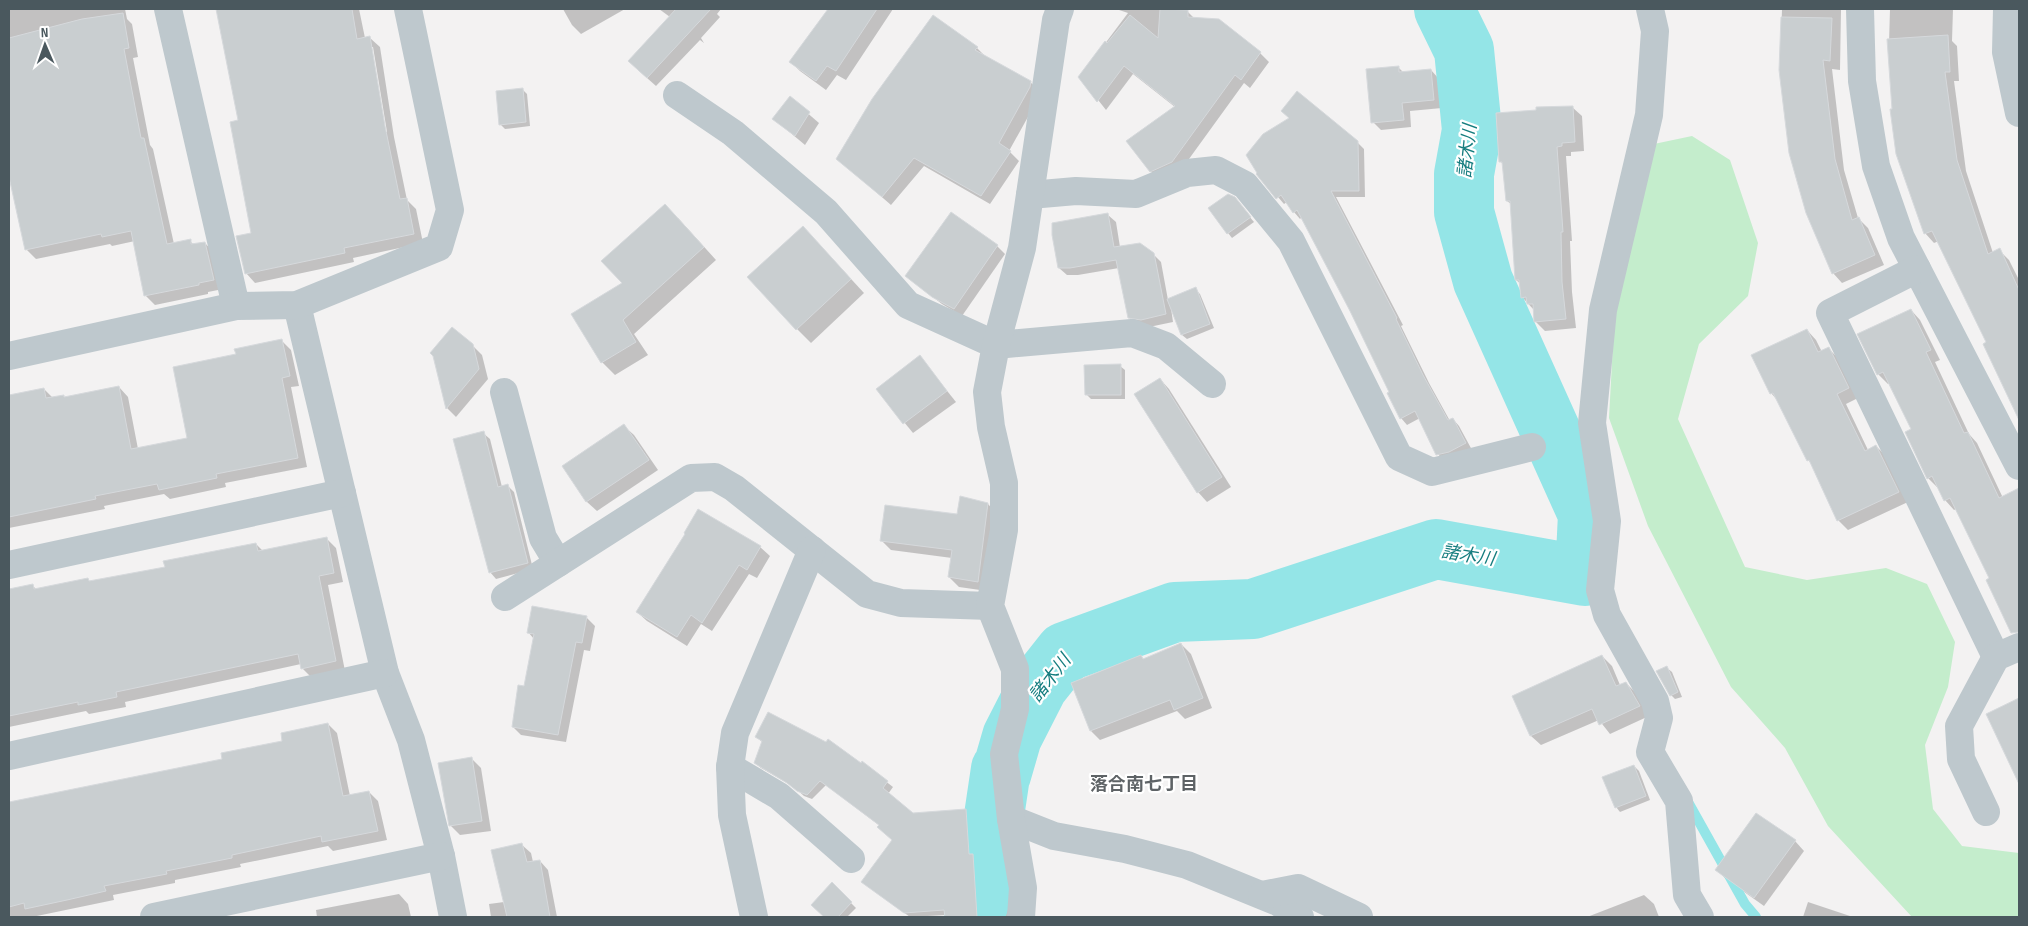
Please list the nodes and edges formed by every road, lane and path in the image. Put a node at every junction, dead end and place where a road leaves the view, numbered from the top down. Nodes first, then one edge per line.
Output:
1 (168, 9) edge
2 (408, 9) edge
3 (1060, 9) edge
4 (1650, 9) edge
5 (1860, 9) edge
6 (2007, 9) edge
7 (677, 95) dead end
8 (2019, 113) edge
9 (1030, 195) junction
10 (1918, 269) junction
11 (297, 305) junction
12 (236, 306) junction
13 (996, 345) junction
14 (9, 356) edge
15 (1212, 384) dead end
16 (504, 392) dead end
17 (1532, 447) dead end
18 (2019, 466) edge
19 (342, 493) junction
20 (812, 550) junction
21 (558, 563) junction
22 (9, 565) edge
23 (505, 597) dead end
24 (990, 606) junction
25 (2008, 652) edge
26 (385, 674) junction
27 (9, 756) edge
28 (730, 767) junction
29 (1986, 812) dead end
30 (1011, 819) junction
31 (441, 856) junction
32 (851, 859) dead end
33 (1262, 896) junction
34 (154, 917) edge
35 (453, 917) edge
36 (754, 917) edge
37 (1021, 917) edge
38 (1300, 917) edge
39 (1359, 917) edge
40 (1700, 917) edge

1 - 12 street
2 - 11 street
3 - 9 street
4 - 40 street
5 - 10 street
6 - 8 street
7 - 13 street
9 - 13 street
9 - 17 street
10 - 18 street
10 - 25 street
11 - 12 street
11 - 19 street
12 - 14 street
13 - 15 street
13 - 24 street
16 - 21 street
19 - 22 street
19 - 26 street
20 - 21 street
20 - 24 street
20 - 28 street
21 - 23 street
24 - 30 street
25 - 29 street
26 - 27 street
26 - 31 street
28 - 32 street
28 - 36 street
30 - 33 street
30 - 37 street
31 - 34 street
31 - 35 street
33 - 38 street
33 - 39 street

